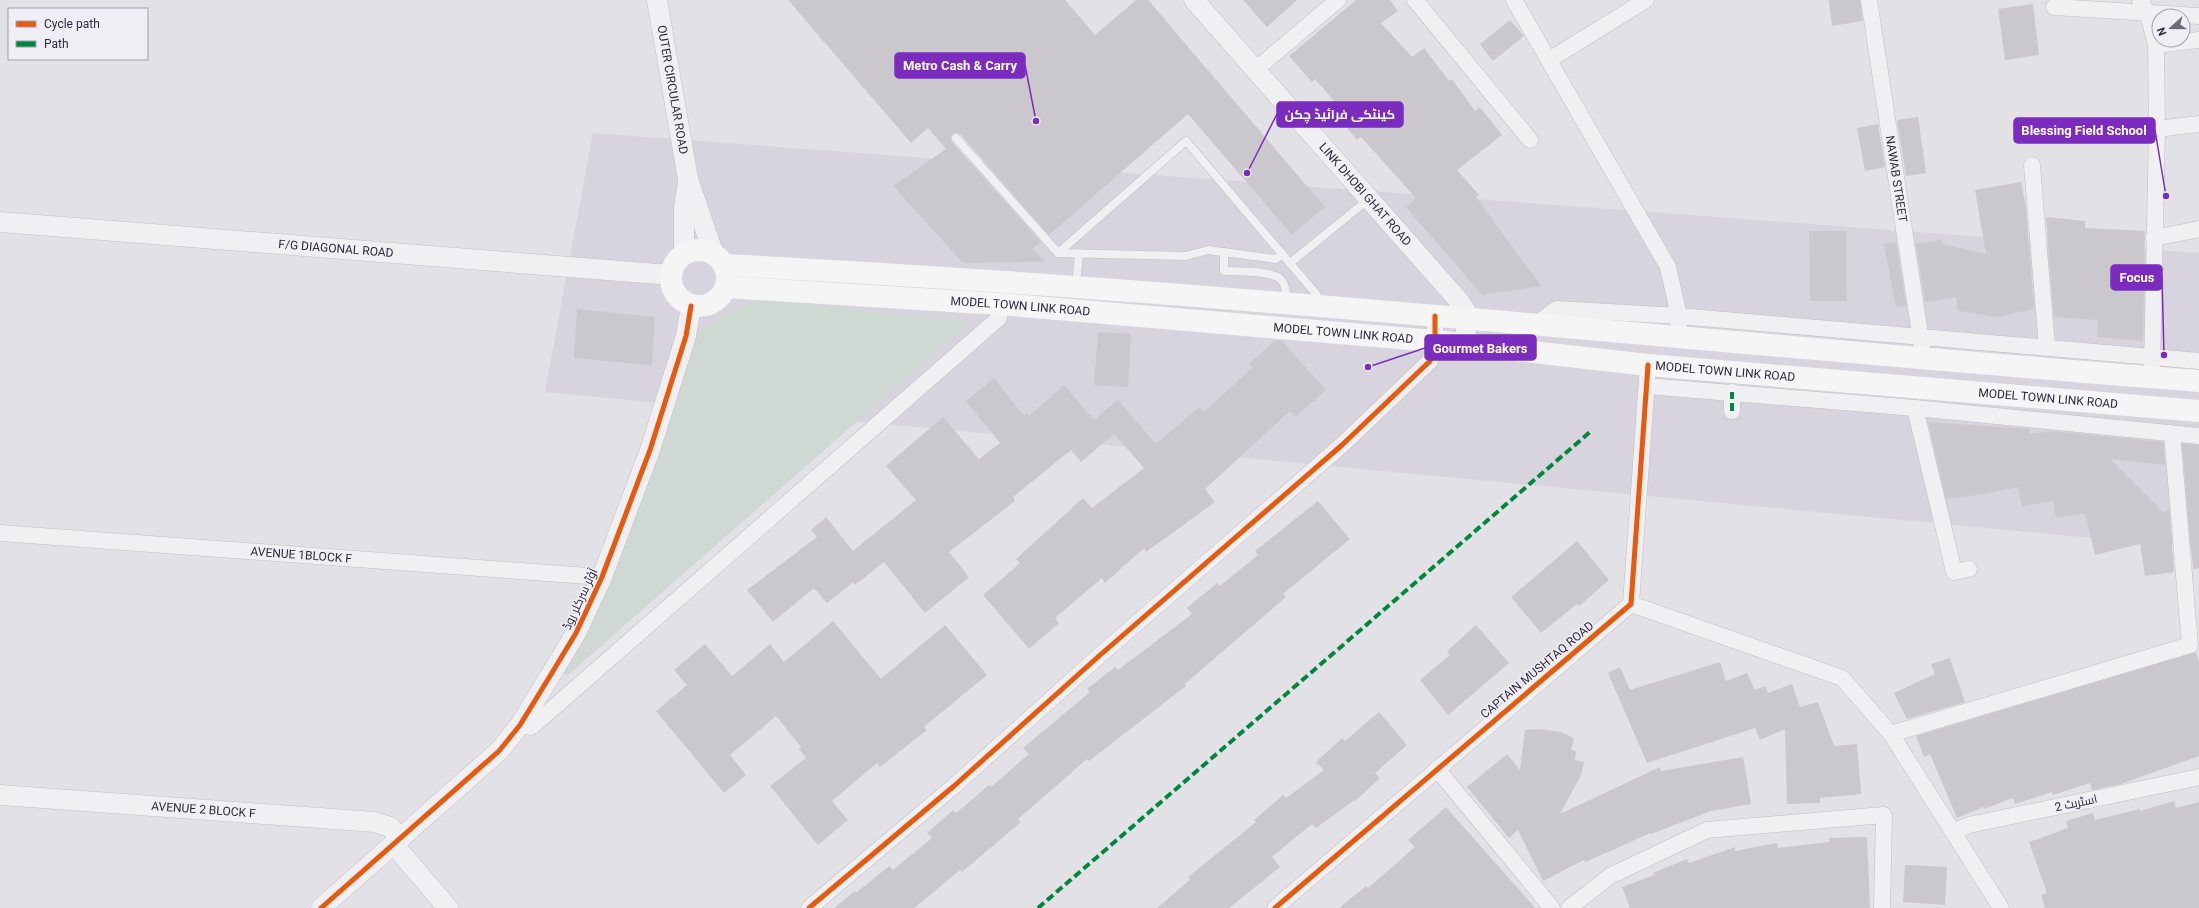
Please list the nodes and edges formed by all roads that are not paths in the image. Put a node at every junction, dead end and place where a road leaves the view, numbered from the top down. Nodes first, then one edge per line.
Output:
1 (657, 0) edge
2 (1194, 0) edge
3 (1338, 0) edge
4 (1415, 0) edge
5 (1514, 0) edge
6 (1646, 0) edge
7 (1870, 0) edge
8 (2144, 6) edge
9 (2054, 7) dead end
10 (2199, 16) edge
11 (2151, 29) edge
12 (2156, 48) edge
13 (1549, 60) junction
14 (1256, 70) junction
15 (2199, 124) edge
16 (2157, 129) junction
17 (956, 138) dead end
18 (1530, 140) dead end
19 (2032, 165) dead end
20 (688, 179) junction
21 (1370, 198) junction
22 (0, 222) edge
23 (2199, 229) edge
24 (2154, 238) junction
25 (1224, 252) junction
26 (1058, 253) junction
27 (1079, 253) junction
28 (1283, 254) junction
29 (684, 255) junction
30 (720, 260) junction
31 (1290, 263) junction
32 (671, 275) junction
33 (726, 287) junction
34 (1076, 287) junction
35 (1000, 304) junction
36 (1286, 304) junction
37 (691, 306) junction
38 (1317, 306) junction
39 (1435, 316) junction
40 (1679, 316) junction
41 (1467, 319) junction
42 (1537, 324) junction
43 (1920, 336) junction
44 (1678, 337) junction
45 (1436, 341) junction
46 (1465, 345) junction
47 (2047, 347) junction
48 (1924, 358) junction
49 (2199, 362) edge
50 (2152, 367) junction
51 (1648, 376) junction
52 (2199, 381) edge
53 (1732, 392) junction
54 (1915, 408) junction
55 (1732, 411) dead end
56 (2199, 411) edge
57 (2172, 434) junction
58 (2199, 436) edge
59 (0, 533) edge
60 (1969, 569) dead end
61 (602, 577) junction
62 (1631, 604) junction
63 (520, 725) junction
64 (1891, 734) junction
65 (1437, 769) junction
66 (2199, 777) edge
67 (0, 795) edge
68 (1953, 832) junction
69 (397, 842) junction
70 (321, 908) edge
71 (448, 908) edge
72 (809, 908) edge
73 (1275, 908) edge
74 (1552, 908) edge
75 (1569, 908) edge
76 (1882, 908) edge
77 (2001, 908) edge

1 - 20 street, OUTER CIRCULAR ROAD
2 - 14 street, LINK DHOBI GHAT ROAD
3 - 14 street
4 - 18 street
5 - 13 street
6 - 13 street
7 - 43 street, NAWAB STREET
8 - 9 street
8 - 10 street
8 - 11 street
12 - 16 street
13 - 40 street
14 - 21 street, LINK DHOBI GHAT ROAD
15 - 16 street
16 - 24 street
17 - 26 lane
19 - 47 street
20 - 29 street, OUTER CIRCULAR ROAD
20 - 30 street, OUTER CIRCULAR ROAD
21 - 31 lane
21 - 41 street, LINK DHOBI GHAT ROAD
22 - 32 street, F/G DIAGONAL ROAD
23 - 24 street
24 - 50 street
25 - 27 lane
25 - 28 lane
25 - 36 lane
26 - 27 lane
26 - 28 lane
27 - 34 lane
28 - 31 lane
29 - 30 main road
29 - 32 main road
30 - 33 main road
30 - 34 main road, MODEL TOWN LINK ROAD
31 - 38 lane
32 - 37 main road
33 - 35 main road, MODEL TOWN LINK ROAD
33 - 37 main road
34 - 36 main road, MODEL TOWN LINK ROAD
35 - 45 main road, MODEL TOWN LINK ROAD
35 - 63 street
36 - 38 main road, MODEL TOWN LINK ROAD
37 - 61 street, آؤٹر سرکلر روڈ
38 - 39 main road, MODEL TOWN LINK ROAD
39 - 41 main road, MODEL TOWN LINK ROAD
39 - 45 street
40 - 42 street
40 - 43 street
40 - 44 street
41 - 42 main road, MODEL TOWN LINK ROAD
41 - 46 street
42 - 44 main road, MODEL TOWN LINK ROAD
43 - 47 street
43 - 48 street, NAWAB STREET
44 - 48 main road, MODEL TOWN LINK ROAD
45 - 46 main road, MODEL TOWN LINK ROAD
45 - 72 street
46 - 51 main road, MODEL TOWN LINK ROAD
47 - 50 street
48 - 50 main road, MODEL TOWN LINK ROAD
49 - 50 street
50 - 52 main road, MODEL TOWN LINK ROAD
51 - 53 street
51 - 56 main road, MODEL TOWN LINK ROAD
51 - 62 street
53 - 54 street
53 - 55 street
54 - 57 street
54 - 60 street
57 - 58 street
57 - 64 street
59 - 61 street, AVENUE 1BLOCK F
61 - 63 street, آؤٹر سرکلر روڈ
62 - 64 street
62 - 65 street, CAPTAIN MUSHTAQ ROAD
63 - 69 street, آؤٹر سرکلر روڈ
64 - 68 street
65 - 73 street, CAPTAIN MUSHTAQ ROAD
65 - 74 street
66 - 68 street, اسٹریٹ 2
67 - 69 street, AVENUE 2 BLOCK F
68 - 77 street
69 - 70 street, آؤٹر سرکلر روڈ
69 - 71 street, AVENUE 2 BLOCK F
75 - 76 street

